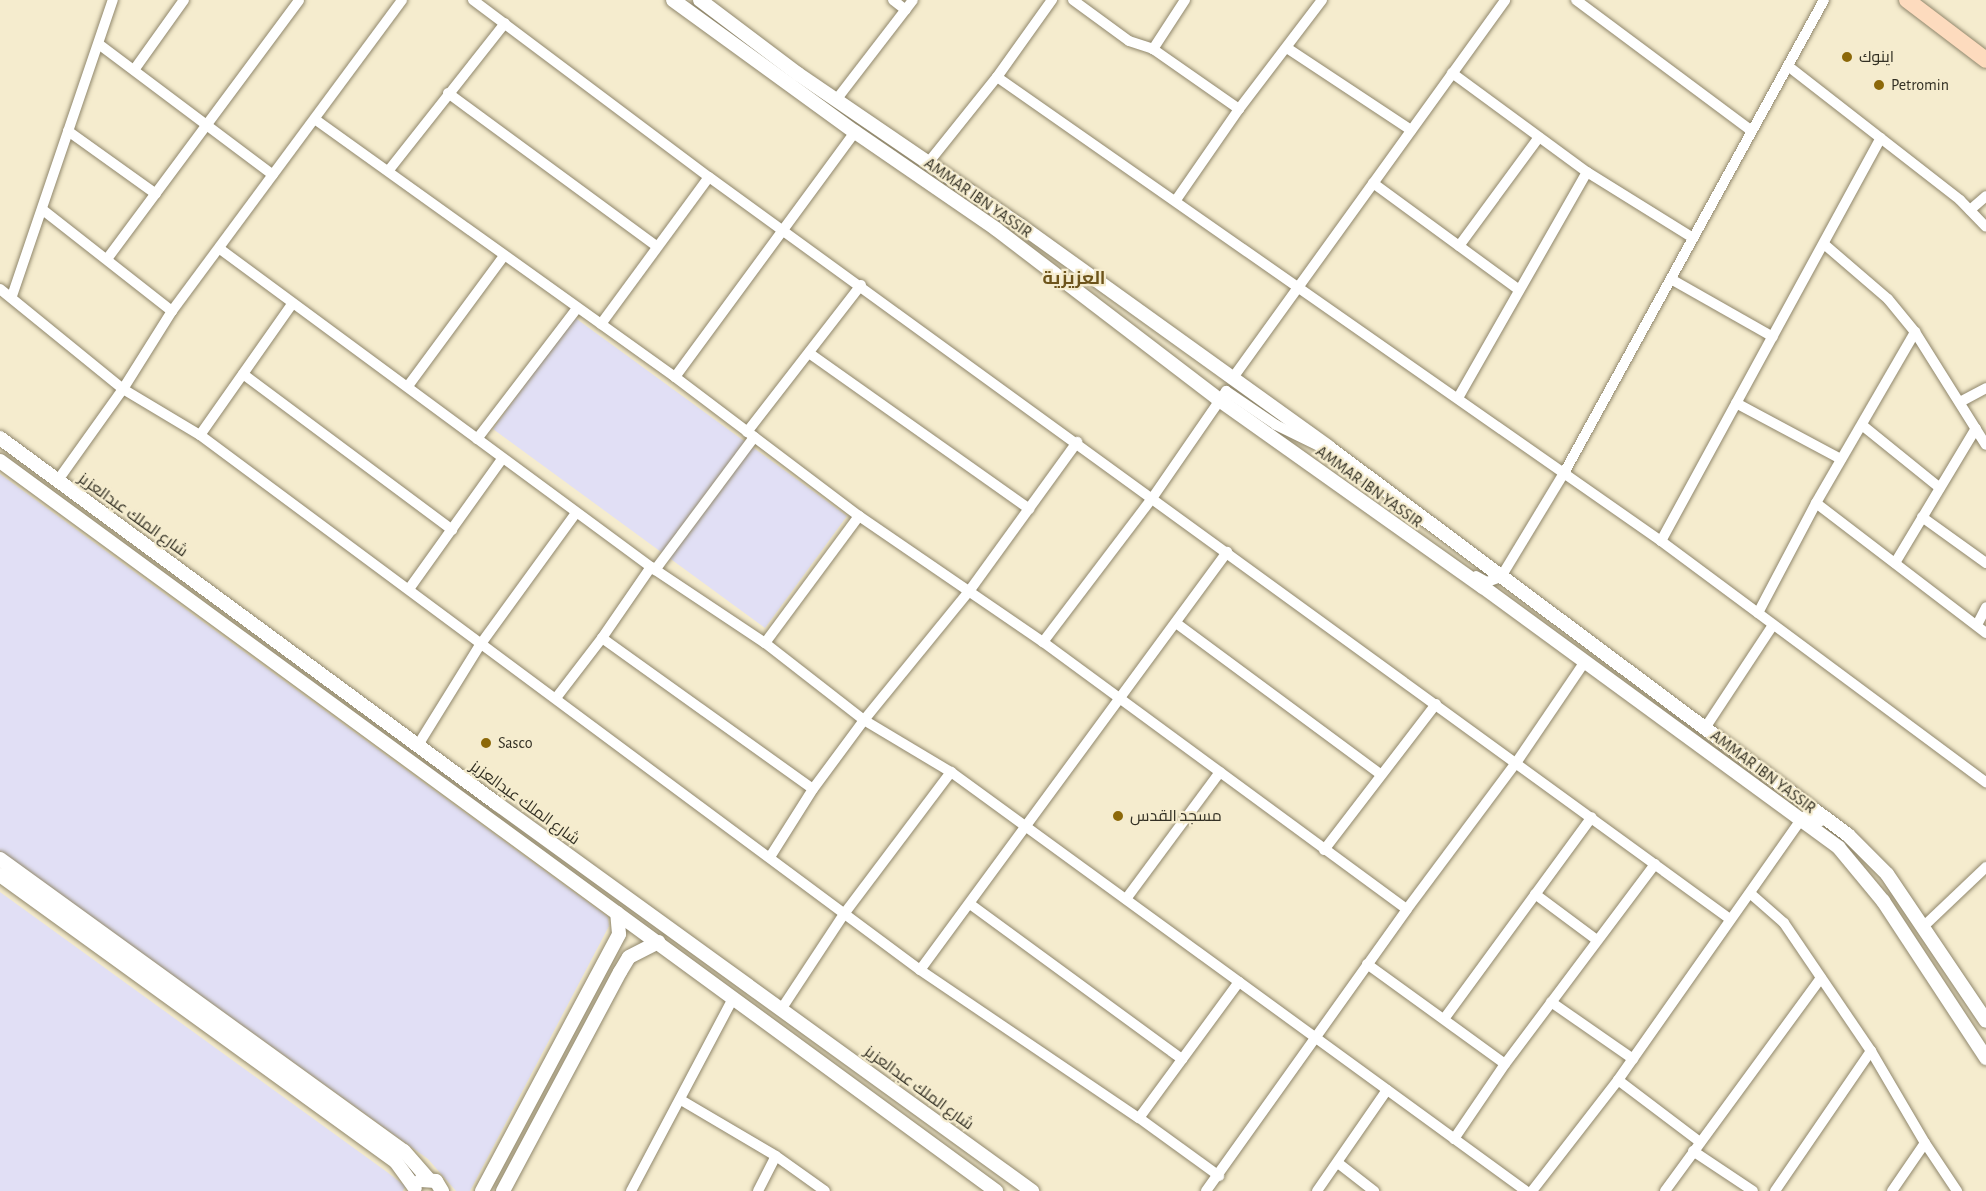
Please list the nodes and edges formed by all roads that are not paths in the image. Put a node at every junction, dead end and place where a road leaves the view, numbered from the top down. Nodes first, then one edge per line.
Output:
1 (113, 0) edge
2 (184, 0) edge
3 (298, 0) edge
4 (402, 0) edge
5 (473, 0) edge
6 (674, 0) edge
7 (700, 0) edge
8 (892, 0) edge
9 (913, 0) edge
10 (1052, 0) edge
11 (1073, 0) edge
12 (1185, 0) edge
13 (1322, 0) edge
14 (1505, 0) edge
15 (1576, 0) edge
16 (1906, 0) edge
17 (1924, 0) edge
18 (1820, 2) edge
19 (906, 10) junction
20 (505, 23) junction
21 (100, 45) junction
22 (1287, 48) junction
23 (1153, 49) junction
24 (1985, 59) edge
25 (1788, 66) junction
26 (134, 70) junction
27 (1452, 73) junction
28 (997, 77) junction
29 (448, 93) junction
30 (836, 100) junction
31 (1239, 110) junction
32 (316, 120) junction
33 (208, 124) junction
34 (68, 130) junction
35 (1412, 130) junction
36 (1752, 130) junction
37 (855, 132) junction
38 (1539, 136) junction
39 (1881, 138) junction
40 (928, 163) junction
41 (389, 170) junction
42 (1587, 172) junction
43 (273, 175) junction
44 (709, 177) junction
45 (1373, 183) junction
46 (156, 194) junction
47 (1986, 196) edge
48 (1176, 200) junction
49 (43, 210) junction
50 (1970, 210) junction
51 (1986, 227) edge
52 (782, 230) junction
53 (1693, 238) junction
54 (1824, 244) junction
55 (656, 246) junction
56 (1459, 246) junction
57 (220, 249) junction
58 (504, 256) junction
59 (107, 259) junction
60 (1671, 279) junction
61 (861, 285) junction
62 (1299, 286) junction
63 (0, 289) edge
64 (1519, 290) junction
65 (12, 296) junction
66 (292, 304) junction
67 (577, 308) junction
68 (172, 311) junction
69 (601, 324) junction
70 (1915, 332) junction
71 (1773, 337) junction
72 (809, 353) junction
73 (243, 374) junction
74 (675, 377) junction
75 (1232, 379) junction
76 (408, 386) junction
77 (1986, 388) edge
78 (123, 389) junction
79 (1458, 398) junction
80 (1218, 399) junction
81 (1960, 402) junction
82 (1737, 403) junction
83 (1862, 425) junction
84 (1976, 428) junction
85 (751, 434) junction
86 (200, 435) junction
87 (0, 438) edge
88 (477, 439) junction
89 (1077, 442) junction
90 (1986, 445) edge
91 (1336, 453) junction
92 (502, 459) junction
93 (1841, 459) junction
94 (0, 461) edge
95 (1564, 473) junction
96 (58, 480) junction
97 (1940, 488) junction
98 (1153, 497) junction
99 (1816, 502) junction
100 (1029, 509) junction
101 (576, 513) junction
102 (859, 516) junction
103 (1922, 517) junction
104 (452, 530) junction
105 (1661, 541) junction
106 (1424, 547) junction
107 (1227, 552) junction
108 (1895, 563) junction
109 (1986, 563) edge
110 (653, 569) junction
111 (1501, 577) junction
112 (409, 589) junction
113 (970, 590) junction
114 (1986, 607) edge
115 (1758, 613) junction
116 (1176, 622) junction
117 (1773, 624) junction
118 (1977, 625) junction
119 (1986, 633) edge
120 (602, 638) junction
121 (1043, 642) junction
122 (765, 644) junction
123 (480, 645) junction
124 (1584, 663) junction
125 (556, 698) junction
126 (1120, 698) junction
127 (1436, 704) junction
128 (864, 720) junction
129 (1706, 728) junction
130 (418, 745) junction
131 (1516, 762) junction
132 (951, 772) junction
133 (1220, 772) junction
134 (1380, 774) junction
135 (1986, 782) edge
136 (813, 789) junction
137 (1592, 818) junction
138 (1800, 821) junction
139 (1026, 827) junction
140 (1855, 841) junction
141 (1324, 850) junction
142 (770, 856) junction
143 (0, 859) edge
144 (1654, 864) junction
145 (1986, 867) edge
146 (0, 875) edge
147 (1535, 894) junction
148 (1751, 894) junction
149 (1126, 899) junction
150 (970, 904) junction
151 (1407, 909) junction
152 (617, 913) junction
153 (844, 914) junction
154 (1730, 919) junction
155 (1923, 927) junction
156 (1597, 940) junction
157 (658, 942) junction
158 (612, 946) junction
159 (630, 957) junction
160 (1367, 964) junction
161 (920, 970) junction
162 (1821, 978) junction
163 (1239, 981) junction
164 (734, 998) junction
165 (1551, 1002) junction
166 (782, 1008) junction
167 (1444, 1019) junction
168 (1986, 1021) edge
169 (1315, 1037) junction
170 (1871, 1051) junction
171 (1986, 1058) edge
172 (1182, 1059) junction
173 (1633, 1059) junction
174 (1505, 1064) junction
175 (1618, 1080) junction
176 (1388, 1090) junction
177 (681, 1100) junction
178 (1139, 1118) junction
179 (1454, 1138) junction
180 (1925, 1143) junction
181 (1697, 1147) junction
182 (776, 1156) junction
183 (1338, 1163) junction
184 (1219, 1176) junction
185 (428, 1179) junction
186 (1777, 1187) edge
187 (414, 1190) edge
188 (442, 1191) edge
189 (482, 1191) edge
190 (503, 1191) edge
191 (631, 1191) edge
192 (758, 1191) edge
193 (825, 1191) edge
194 (996, 1191) edge
195 (1032, 1191) edge
196 (1206, 1191) edge
197 (1317, 1191) edge
198 (1374, 1191) edge
199 (1526, 1191) edge
200 (1532, 1191) edge
201 (1665, 1191) edge
202 (1753, 1191) edge
203 (1790, 1191) edge
204 (1892, 1191) edge
205 (1958, 1191) edge

1 - 21 street
2 - 26 street
3 - 33 street
4 - 32 street
5 - 20 street
6 - 37 street, AMMAR IBN YASSIR
7 - 30 street, AMMAR IBN YASSIR
8 - 19 street
9 - 19 street
10 - 28 street
11 - 23 street
12 - 23 street
13 - 22 street
14 - 27 street
15 - 36 street
16 - 24 main road
17 - 24 main road
18 - 25 street
19 - 30 street
20 - 29 street
20 - 44 street
21 - 26 street
21 - 34 street
22 - 31 street
22 - 35 street
23 - 31 street
25 - 36 street
25 - 39 street
26 - 33 street
27 - 35 street
27 - 38 street
28 - 40 street
28 - 48 street
29 - 41 street
29 - 55 street
30 - 40 street, AMMAR IBN YASSIR
31 - 48 street
32 - 41 street
32 - 43 street
33 - 43 street
33 - 46 street
34 - 46 street
34 - 49 street
35 - 45 street
36 - 53 street
37 - 52 street
37 - 80 street, AMMAR IBN YASSIR
38 - 42 street
38 - 56 street
39 - 50 street
39 - 54 street
40 - 75 street, AMMAR IBN YASSIR
41 - 58 street
42 - 53 street
42 - 64 street
43 - 57 street
44 - 52 street
44 - 55 street
45 - 56 street
45 - 62 street
46 - 59 street
47 - 50 street
48 - 62 street
49 - 59 street
49 - 65 street
50 - 51 street
52 - 61 street
52 - 74 street
53 - 60 street
54 - 70 street
54 - 71 street
55 - 69 street
56 - 64 street
57 - 66 street
57 - 68 street
58 - 67 street
58 - 76 street
59 - 68 street
60 - 71 street
60 - 95 street
61 - 72 street
61 - 89 street
62 - 75 street
62 - 79 street
63 - 65 street
64 - 79 street
65 - 78 street
66 - 73 street
66 - 76 street
67 - 69 street
67 - 88 street
68 - 78 street
69 - 74 street
70 - 81 street
70 - 83 street
71 - 82 street
72 - 85 street
72 - 100 street
73 - 86 street
73 - 104 street
74 - 85 street
75 - 91 street, AMMAR IBN YASSIR
76 - 88 street
77 - 81 street
78 - 86 street
78 - 96 street
79 - 95 street
80 - 91 street
80 - 98 street
80 - 106 street, AMMAR IBN YASSIR
81 - 84 street
82 - 93 street
82 - 105 street
83 - 93 street
83 - 97 street
84 - 90 street
84 - 97 street
85 - 102 street
85 - 110 street
86 - 112 street
87 - 96 street, شارع الملك عبدالعزيز
88 - 92 street
89 - 98 street
89 - 100 street
91 - 111 street, AMMAR IBN YASSIR
92 - 101 street
92 - 104 street
93 - 99 street
94 - 152 street, شارع الملك عبدالعزيز
95 - 105 street
95 - 111 street
96 - 130 street, شارع الملك عبدالعزيز
97 - 103 street
98 - 107 street
98 - 121 street
99 - 108 street
99 - 115 street
100 - 113 street
101 - 110 street
101 - 123 street
102 - 113 street
102 - 122 street
103 - 108 street
103 - 109 street
104 - 112 street
105 - 115 street
106 - 111 street
106 - 124 street, AMMAR IBN YASSIR
107 - 116 street
107 - 127 street
108 - 118 street
110 - 120 street
110 - 122 street
111 - 129 street, AMMAR IBN YASSIR
112 - 123 street
113 - 121 street
113 - 128 street
114 - 118 street
115 - 117 street
116 - 126 street
116 - 134 street
117 - 129 street
117 - 135 street
118 - 119 street
120 - 125 street
120 - 136 street
121 - 126 street
122 - 128 street
123 - 125 street
123 - 130 street
124 - 131 street
124 - 138 street, AMMAR IBN YASSIR
125 - 142 street
126 - 133 street
126 - 139 street
127 - 131 street
127 - 134 street
128 - 132 street
128 - 136 street
129 - 140 street, AMMAR IBN YASSIR
130 - 166 street, شارع الملك عبدالعزيز
131 - 137 street
131 - 151 street
132 - 139 street
132 - 153 street
133 - 141 street
133 - 149 street
134 - 141 street
136 - 142 street
137 - 144 street
137 - 147 street
138 - 140 street
138 - 148 street
138 - 171 street, AMMAR IBN YASSIR
139 - 149 street
139 - 150 street
140 - 155 street, AMMAR IBN YASSIR
141 - 151 street
142 - 153 street
143 - 185 street
144 - 154 street
144 - 156 street
145 - 155 street
146 - 187 street
147 - 156 street
147 - 167 street
148 - 154 street
148 - 162 street
149 - 163 street
150 - 161 street
150 - 172 street
151 - 160 street
152 - 157 street, شارع الملك عبدالعزيز
152 - 158 street
153 - 161 street
153 - 166 street
154 - 173 street
155 - 168 street, AMMAR IBN YASSIR
156 - 165 street
157 - 159 street
157 - 164 street, شارع الملك عبدالعزيز
158 - 159 street
158 - 189 street
159 - 190 street
160 - 167 street
160 - 169 street
161 - 178 street
162 - 170 street
162 - 181 street
163 - 169 street
163 - 172 street
164 - 177 street
164 - 194 street, شارع الملك عبدالعزيز
165 - 173 street
165 - 174 street
166 - 195 street, شارع الملك عبدالعزيز
167 - 174 street
169 - 176 street
169 - 184 street
170 - 180 street
170 - 186 street
172 - 178 street
173 - 175 street
174 - 179 street
175 - 181 street
175 - 200 street
176 - 179 street
176 - 183 street
177 - 182 street
177 - 191 street
178 - 184 street
179 - 199 street
180 - 204 street
180 - 205 street
181 - 201 street
181 - 202 street
182 - 192 street
182 - 193 street
183 - 197 street
183 - 198 street
184 - 196 street
185 - 187 street
185 - 188 street
186 - 203 street

